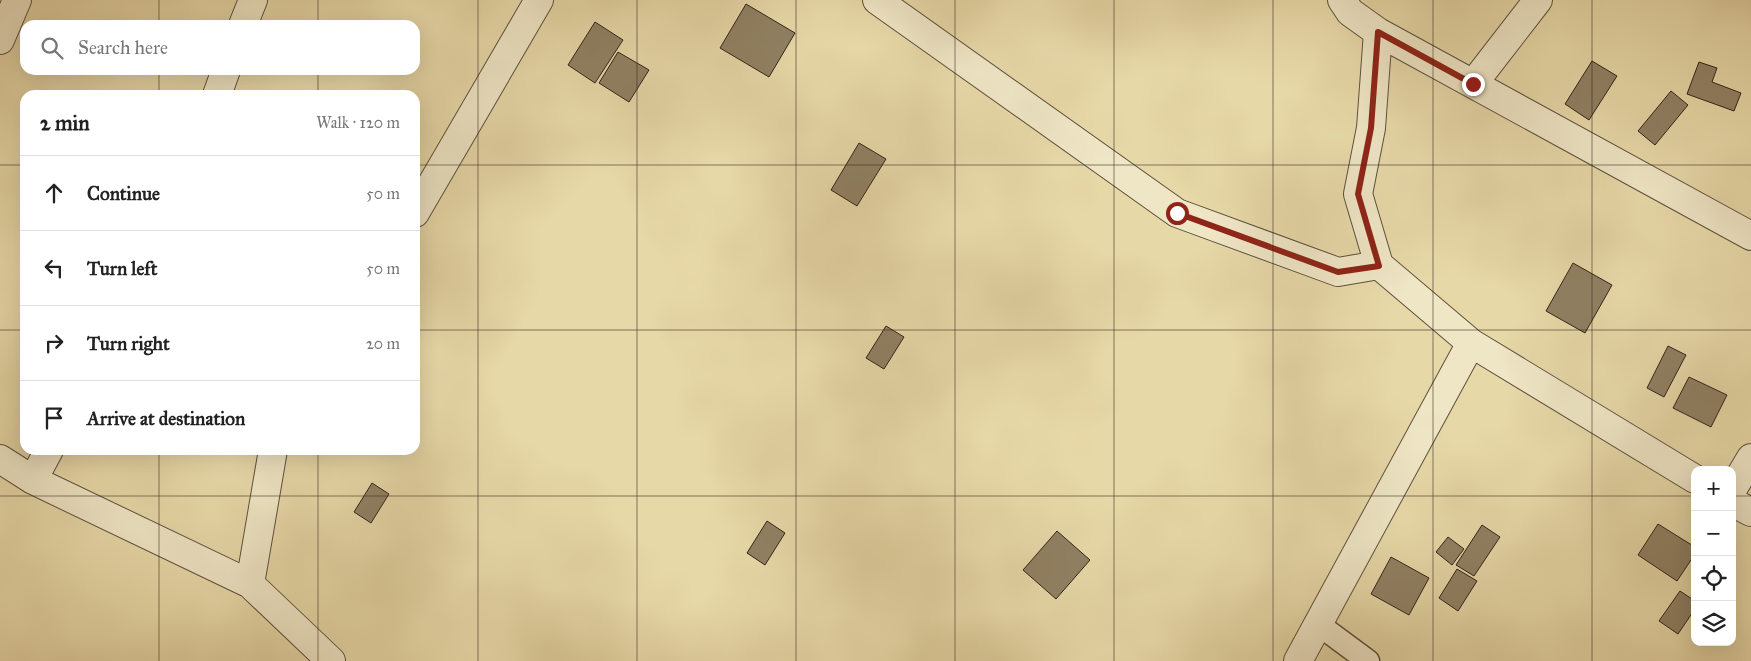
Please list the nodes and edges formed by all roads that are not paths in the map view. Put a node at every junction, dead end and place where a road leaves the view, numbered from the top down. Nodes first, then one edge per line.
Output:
1 (17, 0) edge
2 (253, 0) edge
3 (539, 0) edge
4 (877, 0) edge
5 (1538, 0) edge
6 (1351, 4) edge
7 (245, 20) edge
8 (1378, 32) junction
9 (0, 40) edge
10 (224, 75) edge
11 (1473, 84) junction
12 (218, 90) edge
13 (420, 203) edge
14 (1751, 236) edge
15 (1379, 266) junction
16 (1470, 343) junction
17 (46, 455) edge
18 (273, 455) edge
19 (1751, 458) edge
20 (0, 459) edge
21 (1691, 477) edge
22 (33, 480) junction
23 (1736, 483) edge
24 (1736, 504) edge
25 (1751, 512) edge
26 (250, 584) junction
27 (1318, 624) junction
28 (331, 661) edge
29 (1298, 661) edge
30 (1368, 661) edge

1 - 9 street
2 - 7 street
3 - 13 street
4 - 15 street
5 - 11 street
6 - 8 street
8 - 11 street
8 - 15 street
10 - 12 street
11 - 14 street
15 - 16 street
16 - 21 street
16 - 27 street
17 - 22 street
18 - 26 street
19 - 23 street
20 - 22 street
22 - 26 street
24 - 25 street
26 - 28 street
27 - 29 street
27 - 30 street

